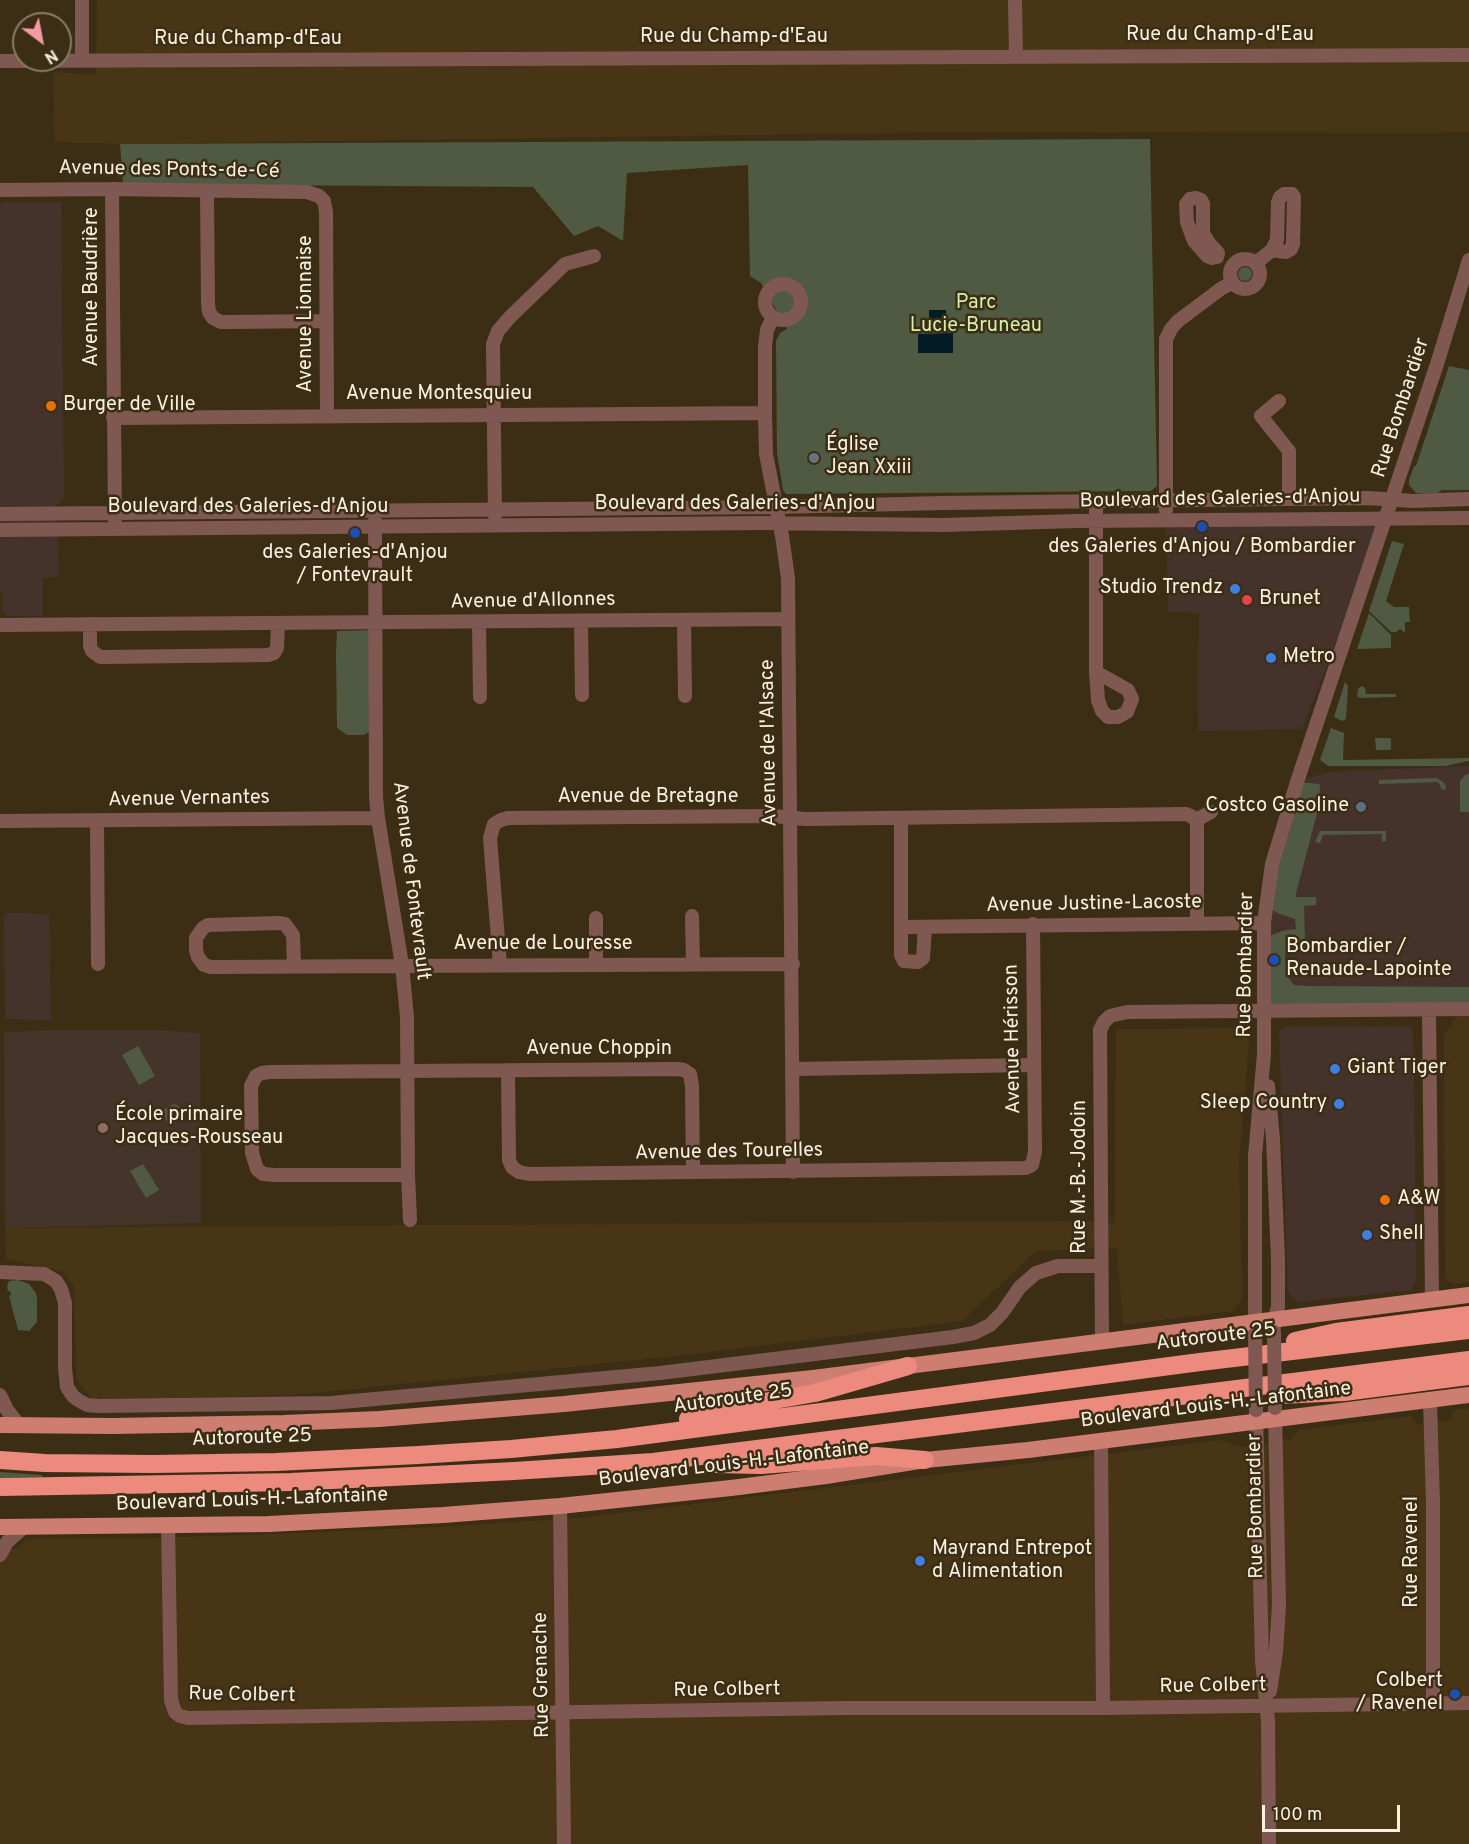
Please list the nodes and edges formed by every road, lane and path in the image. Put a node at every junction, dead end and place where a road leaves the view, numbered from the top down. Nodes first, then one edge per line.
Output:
1 (82, 0) edge
2 (1016, 0) edge
3 (1469, 55) edge
4 (1016, 56) junction
5 (82, 60) junction
6 (0, 61) edge
7 (111, 189) junction
8 (0, 190) edge
9 (207, 191) junction
10 (326, 212) joint
11 (1272, 250) dead end
12 (594, 256) dead end
13 (1217, 257) dead end
14 (1469, 260) edge
15 (1256, 263) junction
16 (1232, 265) junction
17 (1232, 283) junction
18 (773, 317) dead end
19 (326, 321) junction
20 (1279, 401) dead end
21 (765, 413) junction
22 (327, 415) junction
23 (495, 415) junction
24 (113, 418) junction
25 (1289, 499) junction
26 (1469, 499) edge
27 (1392, 500) junction
28 (1096, 501) junction
29 (1166, 501) junction
30 (943, 503) junction
31 (776, 507) junction
32 (495, 509) junction
33 (375, 511) junction
34 (115, 513) junction
35 (0, 514) edge
36 (1385, 518) junction
37 (1469, 518) edge
38 (1166, 521) junction
39 (1096, 522) junction
40 (780, 524) junction
41 (495, 525) junction
42 (943, 525) junction
43 (375, 527) junction
44 (115, 529) junction
45 (0, 530) edge
46 (788, 618) junction
47 (684, 620) junction
48 (581, 621) junction
49 (478, 622) junction
50 (278, 623) junction
51 (376, 623) junction
52 (90, 624) junction
53 (0, 625) edge
54 (1096, 672) dead end
55 (582, 695) dead end
56 (685, 696) dead end
57 (480, 697) dead end
58 (1211, 812) dead end
59 (378, 818) junction
60 (791, 818) junction
61 (901, 818) junction
62 (1196, 820) junction
63 (0, 821) edge
64 (97, 821) junction
65 (692, 916) dead end
66 (596, 918) dead end
67 (1264, 922) junction
68 (1197, 923) junction
69 (1032, 924) junction
70 (901, 927) junction
71 (925, 927) junction
72 (98, 964) dead end
73 (596, 964) junction
74 (693, 964) junction
75 (793, 964) junction
76 (294, 965) junction
77 (402, 965) junction
78 (500, 965) junction
79 (1469, 1009) edge
80 (1429, 1010) junction
81 (1265, 1011) junction
82 (1264, 1054) junction
83 (1033, 1065) junction
84 (792, 1069) junction
85 (508, 1070) junction
86 (408, 1071) junction
87 (1035, 1152) joint
88 (693, 1172) junction
89 (794, 1172) junction
90 (408, 1175) junction
91 (410, 1220) dead end
92 (1101, 1266) junction
93 (0, 1272) edge
94 (1469, 1295) edge
95 (1432, 1300) junction
96 (1469, 1315) edge
97 (1274, 1326) junction
98 (1255, 1328) junction
99 (1469, 1330) edge
100 (1102, 1341) junction
101 (1469, 1360) edge
102 (1200, 1362) junction
103 (908, 1366) junction
104 (1469, 1376) edge
105 (0, 1395) edge
106 (1469, 1395) edge
107 (1149, 1400) junction
108 (1430, 1400) junction
109 (1275, 1414) junction
110 (1256, 1416) junction
111 (0, 1425) edge
112 (20, 1426) junction
113 (617, 1438) junction
114 (1101, 1441) junction
115 (925, 1460) junction
116 (0, 1461) edge
117 (653, 1462) junction
118 (0, 1489) edge
119 (560, 1506) junction
120 (168, 1525) junction
121 (0, 1527) edge
122 (24, 1527) junction
123 (0, 1555) edge
124 (1433, 1703) junction
125 (1469, 1703) edge
126 (1268, 1705) junction
127 (1103, 1708) junction
128 (563, 1714) junction
129 (564, 1844) edge
130 (1269, 1844) edge

1 - 5 street
2 - 4 street
3 - 4 street, Rue du Champ-d'Eau
4 - 5 street, Rue du Champ-d'Eau
5 - 6 street, Rue du Champ-d'Eau
7 - 8 street, Avenue des Ponts-de-Cé
7 - 9 street, Avenue des Ponts-de-Cé
7 - 24 street, Avenue Baudrière
9 - 10 street, Avenue des Ponts-de-Cé
9 - 19 street
10 - 19 street, Avenue Lionnaise
11 - 15 street
12 - 23 street
13 - 16 street
14 - 27 street, Rue Bombardier
15 - 16 street
15 - 17 street
16 - 17 street
17 - 29 street
18 - 21 street, Avenue de l'Alsace
19 - 22 street, Avenue Lionnaise
20 - 25 street, Boulevard des Galeries-d'Anjou
21 - 23 street, Avenue Montesquieu
21 - 31 street, Avenue de l'Alsace
22 - 23 street, Avenue Montesquieu
22 - 24 street, Avenue Montesquieu
23 - 32 street
24 - 34 street, Avenue Baudrière
25 - 27 street, Boulevard des Galeries-d'Anjou
25 - 29 street, Boulevard des Galeries-d'Anjou
26 - 27 street, Boulevard des Galeries-d'Anjou
27 - 36 street, Rue Bombardier
28 - 29 street, Boulevard des Galeries-d'Anjou
28 - 30 street, Boulevard des Galeries-d'Anjou
28 - 39 street
29 - 38 street
30 - 31 street, Boulevard des Galeries-d'Anjou
30 - 42 street
31 - 32 street, Boulevard des Galeries-d'Anjou
31 - 40 street, Avenue de l'Alsace
32 - 33 street, Boulevard des Galeries-d'Anjou
32 - 41 street
33 - 34 street, Boulevard des Galeries-d'Anjou
33 - 43 street, Avenue de Fontevrault
34 - 35 street, Boulevard des Galeries-d'Anjou
34 - 44 street, Avenue Baudrière
36 - 37 street, Boulevard des Galeries-d'Anjou
36 - 38 street, Boulevard des Galeries-d'Anjou
36 - 67 street, Rue Bombardier
38 - 39 street, Boulevard des Galeries-d'Anjou
39 - 42 street, Boulevard des Galeries-d'Anjou
39 - 54 street
40 - 41 street, Boulevard des Galeries-d'Anjou
40 - 42 street, Boulevard des Galeries-d'Anjou
40 - 46 street, Avenue de l'Alsace
41 - 43 street, Boulevard des Galeries-d'Anjou
43 - 44 street, Boulevard des Galeries-d'Anjou
43 - 51 street, Avenue de Fontevrault
44 - 45 street, Boulevard des Galeries-d'Anjou
46 - 47 street, Avenue d'Allonnes
46 - 60 street, Avenue de l'Alsace
47 - 48 street, Avenue d'Allonnes
47 - 56 street
48 - 49 street, Avenue d'Allonnes
48 - 55 street
49 - 51 street, Avenue d'Allonnes
49 - 57 street
50 - 51 street, Avenue d'Allonnes
50 - 52 street, Avenue d'Allonnes
50 - 52 street
51 - 59 street, Avenue de Fontevrault
52 - 53 street, Avenue d'Allonnes
58 - 62 street
59 - 64 street, Avenue Vernantes
59 - 77 street, Avenue de Fontevrault
60 - 61 street, Avenue de Bretagne
60 - 75 street, Avenue de l'Alsace
60 - 78 street, Avenue de Bretagne
61 - 62 street, Avenue de Bretagne
61 - 70 street
62 - 68 street
63 - 64 street, Avenue Vernantes
64 - 72 street
65 - 74 street
66 - 73 street
67 - 68 street, Avenue Justine-Lacoste
67 - 81 street, Rue Bombardier
68 - 69 street, Avenue Justine-Lacoste
69 - 71 street, Avenue Justine-Lacoste
69 - 83 street, Avenue Hérisson
70 - 71 street, Avenue Justine-Lacoste
70 - 71 street
73 - 74 street, Avenue de Louresse
73 - 78 street, Avenue de Louresse
74 - 75 street, Avenue de Louresse
75 - 84 street, Avenue de l'Alsace
76 - 76 street, Avenue de Louresse
76 - 77 street, Avenue de Louresse
77 - 78 street, Avenue de Louresse
77 - 86 street, Avenue de Fontevrault
79 - 80 street
80 - 81 street
80 - 95 street
81 - 82 street, Rue Bombardier
81 - 92 street, Rue M.-B.-Jodoin
82 - 97 street, Rue Bombardier
82 - 98 street, Rue Bombardier
83 - 84 street
83 - 87 street, Avenue Hérisson
84 - 89 street, Avenue de l'Alsace
85 - 86 street, Avenue Choppin
85 - 88 street, Avenue des Tourelles
85 - 88 street, Avenue Choppin
86 - 90 street, Avenue de Fontevrault
86 - 90 street, Avenue Choppin
87 - 89 street, Avenue des Tourelles
88 - 89 street, Avenue des Tourelles
90 - 91 street, Avenue de Fontevrault
92 - 93 street
92 - 100 street, Rue M.-B.-Jodoin
94 - 95 main road
95 - 97 main road
96 - 102 highway
97 - 98 main road
97 - 109 street, Rue Bombardier, bridge
98 - 100 main road
98 - 110 street, Rue Bombardier, bridge
99 - 102 highway, Autoroute 25
100 - 103 main road
101 - 107 highway
102 - 113 highway, Autoroute 25
103 - 112 main road
103 - 113 highway
104 - 107 highway
105 - 112 street
106 - 108 main road, Boulevard Louis-H.-Lafontaine
107 - 117 highway
108 - 109 main road, Boulevard Louis-H.-Lafontaine
108 - 124 street, Rue Ravenel
109 - 110 main road, Boulevard Louis-H.-Lafontaine
109 - 126 street, Rue Bombardier
110 - 114 main road, Boulevard Louis-H.-Lafontaine
110 - 126 street, Rue Bombardier
111 - 112 main road
113 - 116 highway, Autoroute 25
114 - 115 main road, Boulevard Louis-H.-Lafontaine
114 - 127 street
115 - 117 highway
115 - 119 main road, Boulevard Louis-H.-Lafontaine
117 - 118 highway
119 - 120 main road, Boulevard Louis-H.-Lafontaine
119 - 128 street, Rue Grenache
120 - 122 main road, Boulevard Louis-H.-Lafontaine
120 - 128 street, Rue Colbert
121 - 122 main road, Boulevard Louis-H.-Lafontaine
122 - 123 street
124 - 125 street, Rue Colbert
124 - 126 street, Rue Colbert
126 - 127 street, Rue Colbert
126 - 130 street, Rue Bombardier
127 - 128 street, Rue Colbert
128 - 129 street, Rue Grenache

